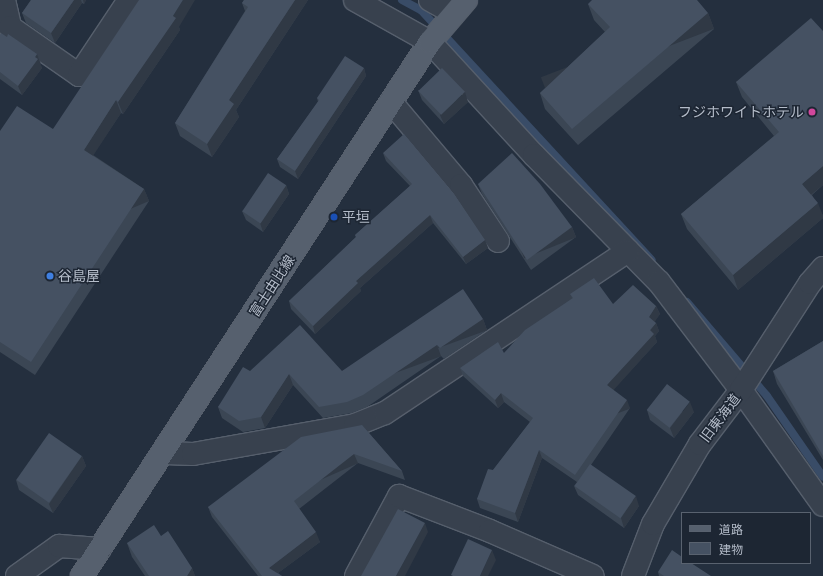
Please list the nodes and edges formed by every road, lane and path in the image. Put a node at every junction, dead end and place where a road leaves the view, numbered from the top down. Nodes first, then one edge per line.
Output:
1 (4, 0) edge
2 (129, 0) edge
3 (355, 0) edge
4 (430, 0) edge
5 (456, 10) edge
6 (431, 40) junction
7 (391, 102) junction
8 (498, 241) dead end
9 (628, 251) junction
10 (823, 268) edge
11 (741, 390) junction
12 (165, 453) junction
13 (823, 505) edge
14 (100, 549) junction
15 (17, 576) edge
16 (82, 576) edge
17 (356, 576) edge
18 (593, 576) edge
19 (633, 576) edge

1 - 2 street
3 - 6 street
4 - 5 street
5 - 6 main road, 富士由比線
6 - 7 main road, 富士由比線
6 - 9 street
7 - 8 street
7 - 12 main road, 富士由比線
9 - 11 street
9 - 12 street
10 - 11 street, 旧東海道
11 - 13 street
11 - 19 street, 旧東海道
12 - 14 main road, 富士由比線
14 - 15 street
14 - 16 main road, 富士由比線
17 - 18 street

